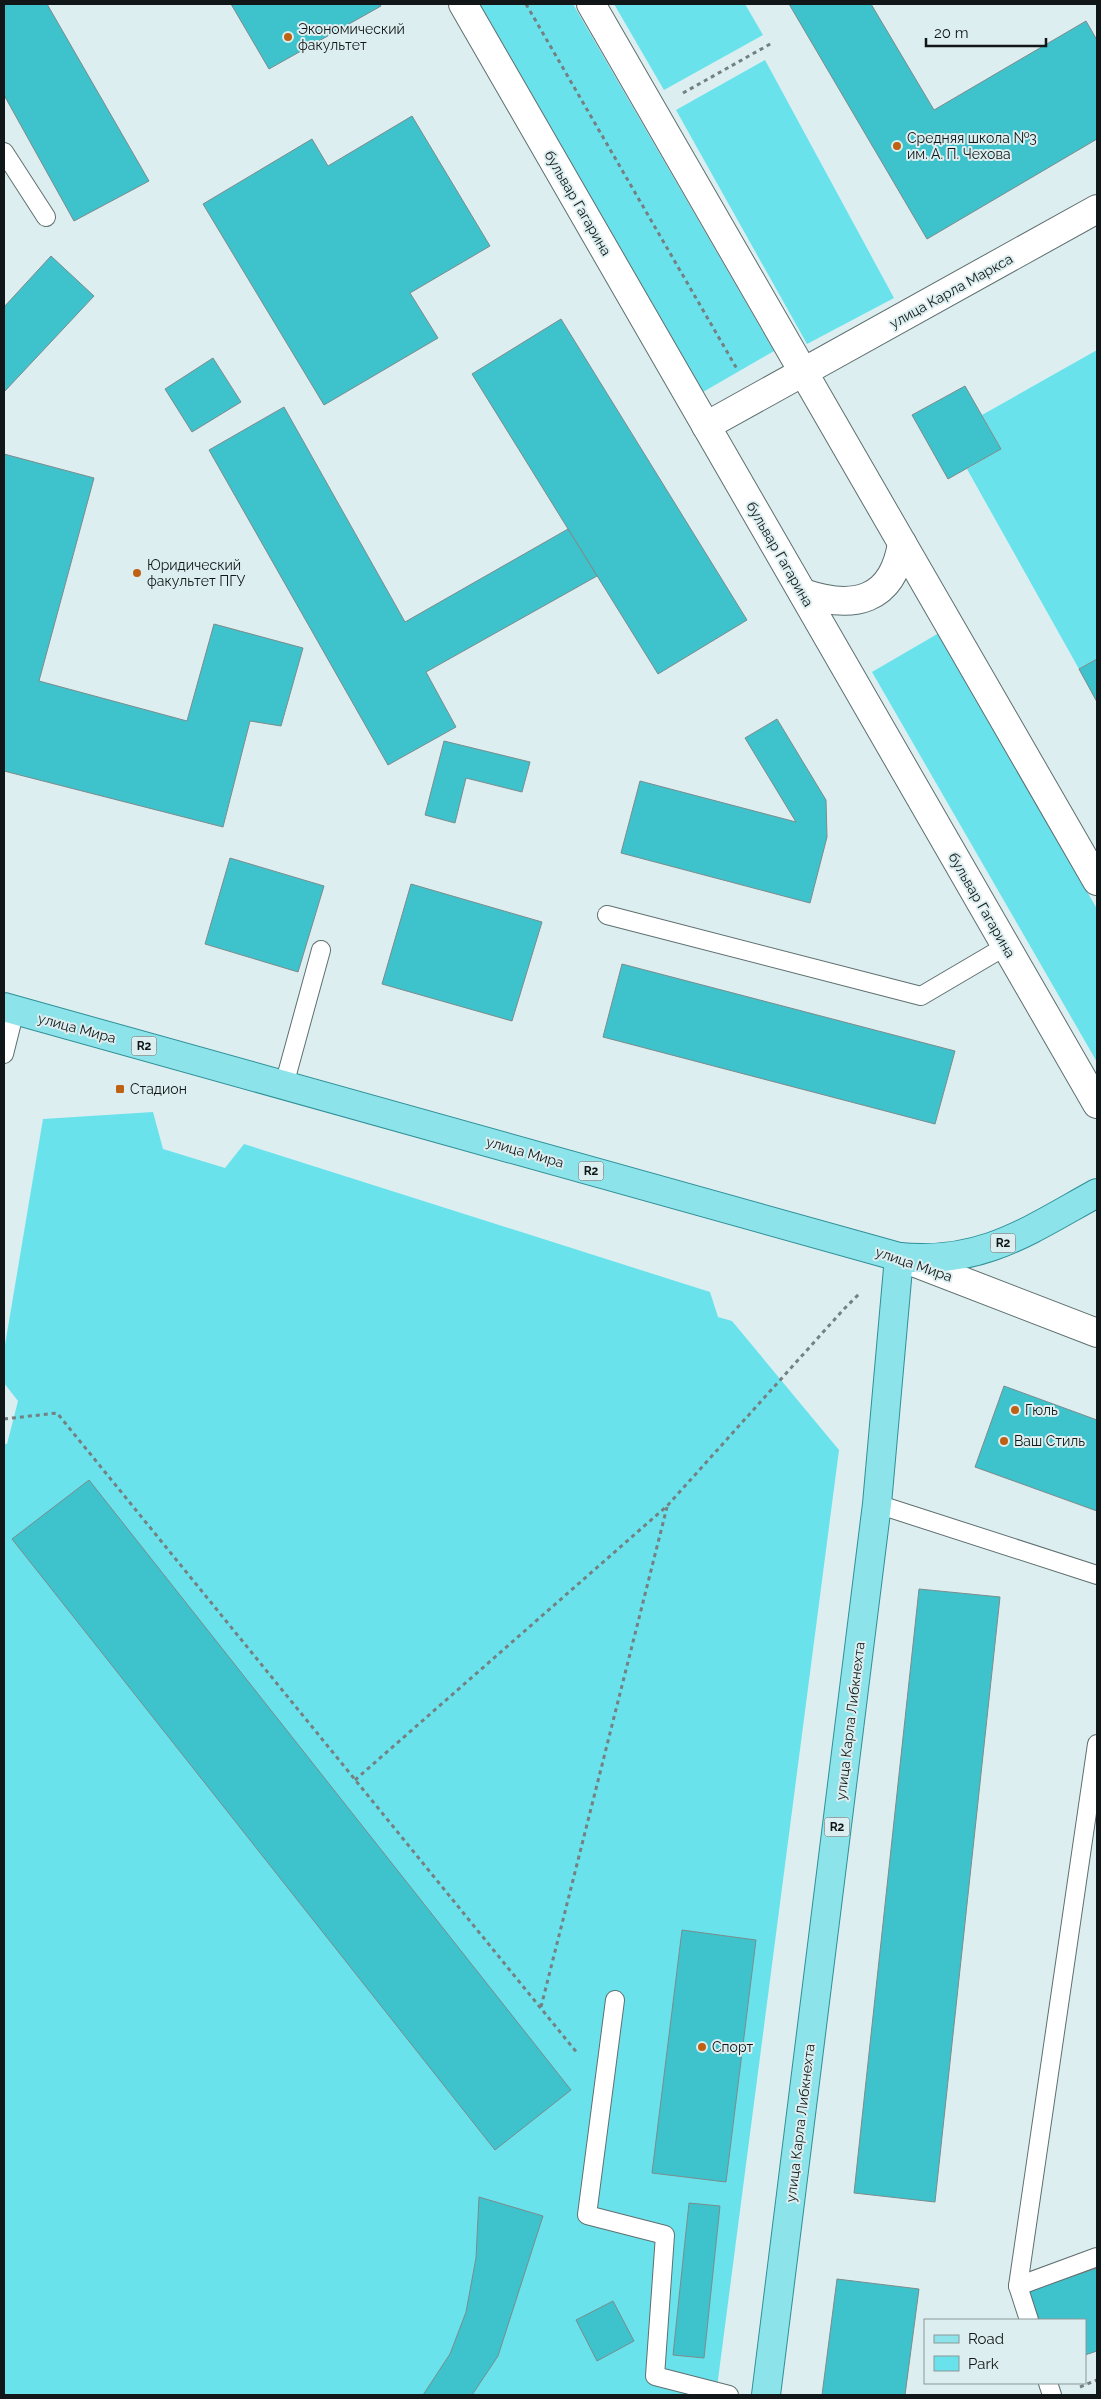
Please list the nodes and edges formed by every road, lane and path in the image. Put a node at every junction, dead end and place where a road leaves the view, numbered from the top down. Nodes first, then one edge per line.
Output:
1 (463, 4) edge
2 (526, 4) edge
3 (591, 4) edge
4 (772, 43) dead end
5 (652, 110) junction
6 (4, 152) edge
7 (1097, 209) edge
8 (46, 217) dead end
9 (804, 373) junction
10 (755, 400) junction
11 (706, 426) junction
12 (902, 543) junction
13 (803, 593) junction
14 (1097, 881) edge
15 (608, 915) dead end
16 (1006, 946) junction
17 (321, 950) dead end
18 (9, 1009) edge
19 (4, 1054) edge
20 (284, 1085) junction
21 (1097, 1104) edge
22 (1097, 1193) edge
23 (899, 1257) junction
24 (1097, 1333) edge
25 (4, 1419) edge
26 (877, 1504) junction
27 (667, 1506) junction
28 (1097, 1575) edge
29 (1097, 1744) edge
30 (355, 1780) junction
31 (615, 2000) dead end
32 (541, 2008) junction
33 (604, 2086) junction
34 (1097, 2257) edge
35 (1018, 2286) junction
36 (1029, 2319) edge
37 (729, 2395) edge
38 (766, 2395) edge

1 - 11 street, бульвар Гагарина
2 - 10 path
3 - 5 street
4 - 5 path
5 - 9 street
6 - 8 lane
7 - 9 street, улица Карла Маркса
9 - 10 street, улица Карла Маркса
9 - 12 street
10 - 11 street, улица Карла Маркса
11 - 13 street, бульвар Гагарина
12 - 13 street
12 - 14 street
13 - 16 street, бульвар Гагарина
15 - 16 lane
16 - 21 street, бульвар Гагарина
17 - 20 lane
18 - 19 lane
18 - 20 main road, улица Мира / R2
20 - 23 main road, улица Мира / R2
22 - 23 main road, R2
23 - 24 street, улица Мира
23 - 26 main road, улица Карла Либкнехта / R2
23 - 27 path
25 - 30 path
26 - 28 lane
26 - 38 main road, улица Карла Либкнехта / R2
27 - 30 path
27 - 32 path
29 - 35 lane
30 - 32 path
31 - 33 lane
32 - 33 path
33 - 37 lane
34 - 35 lane
35 - 36 lane

